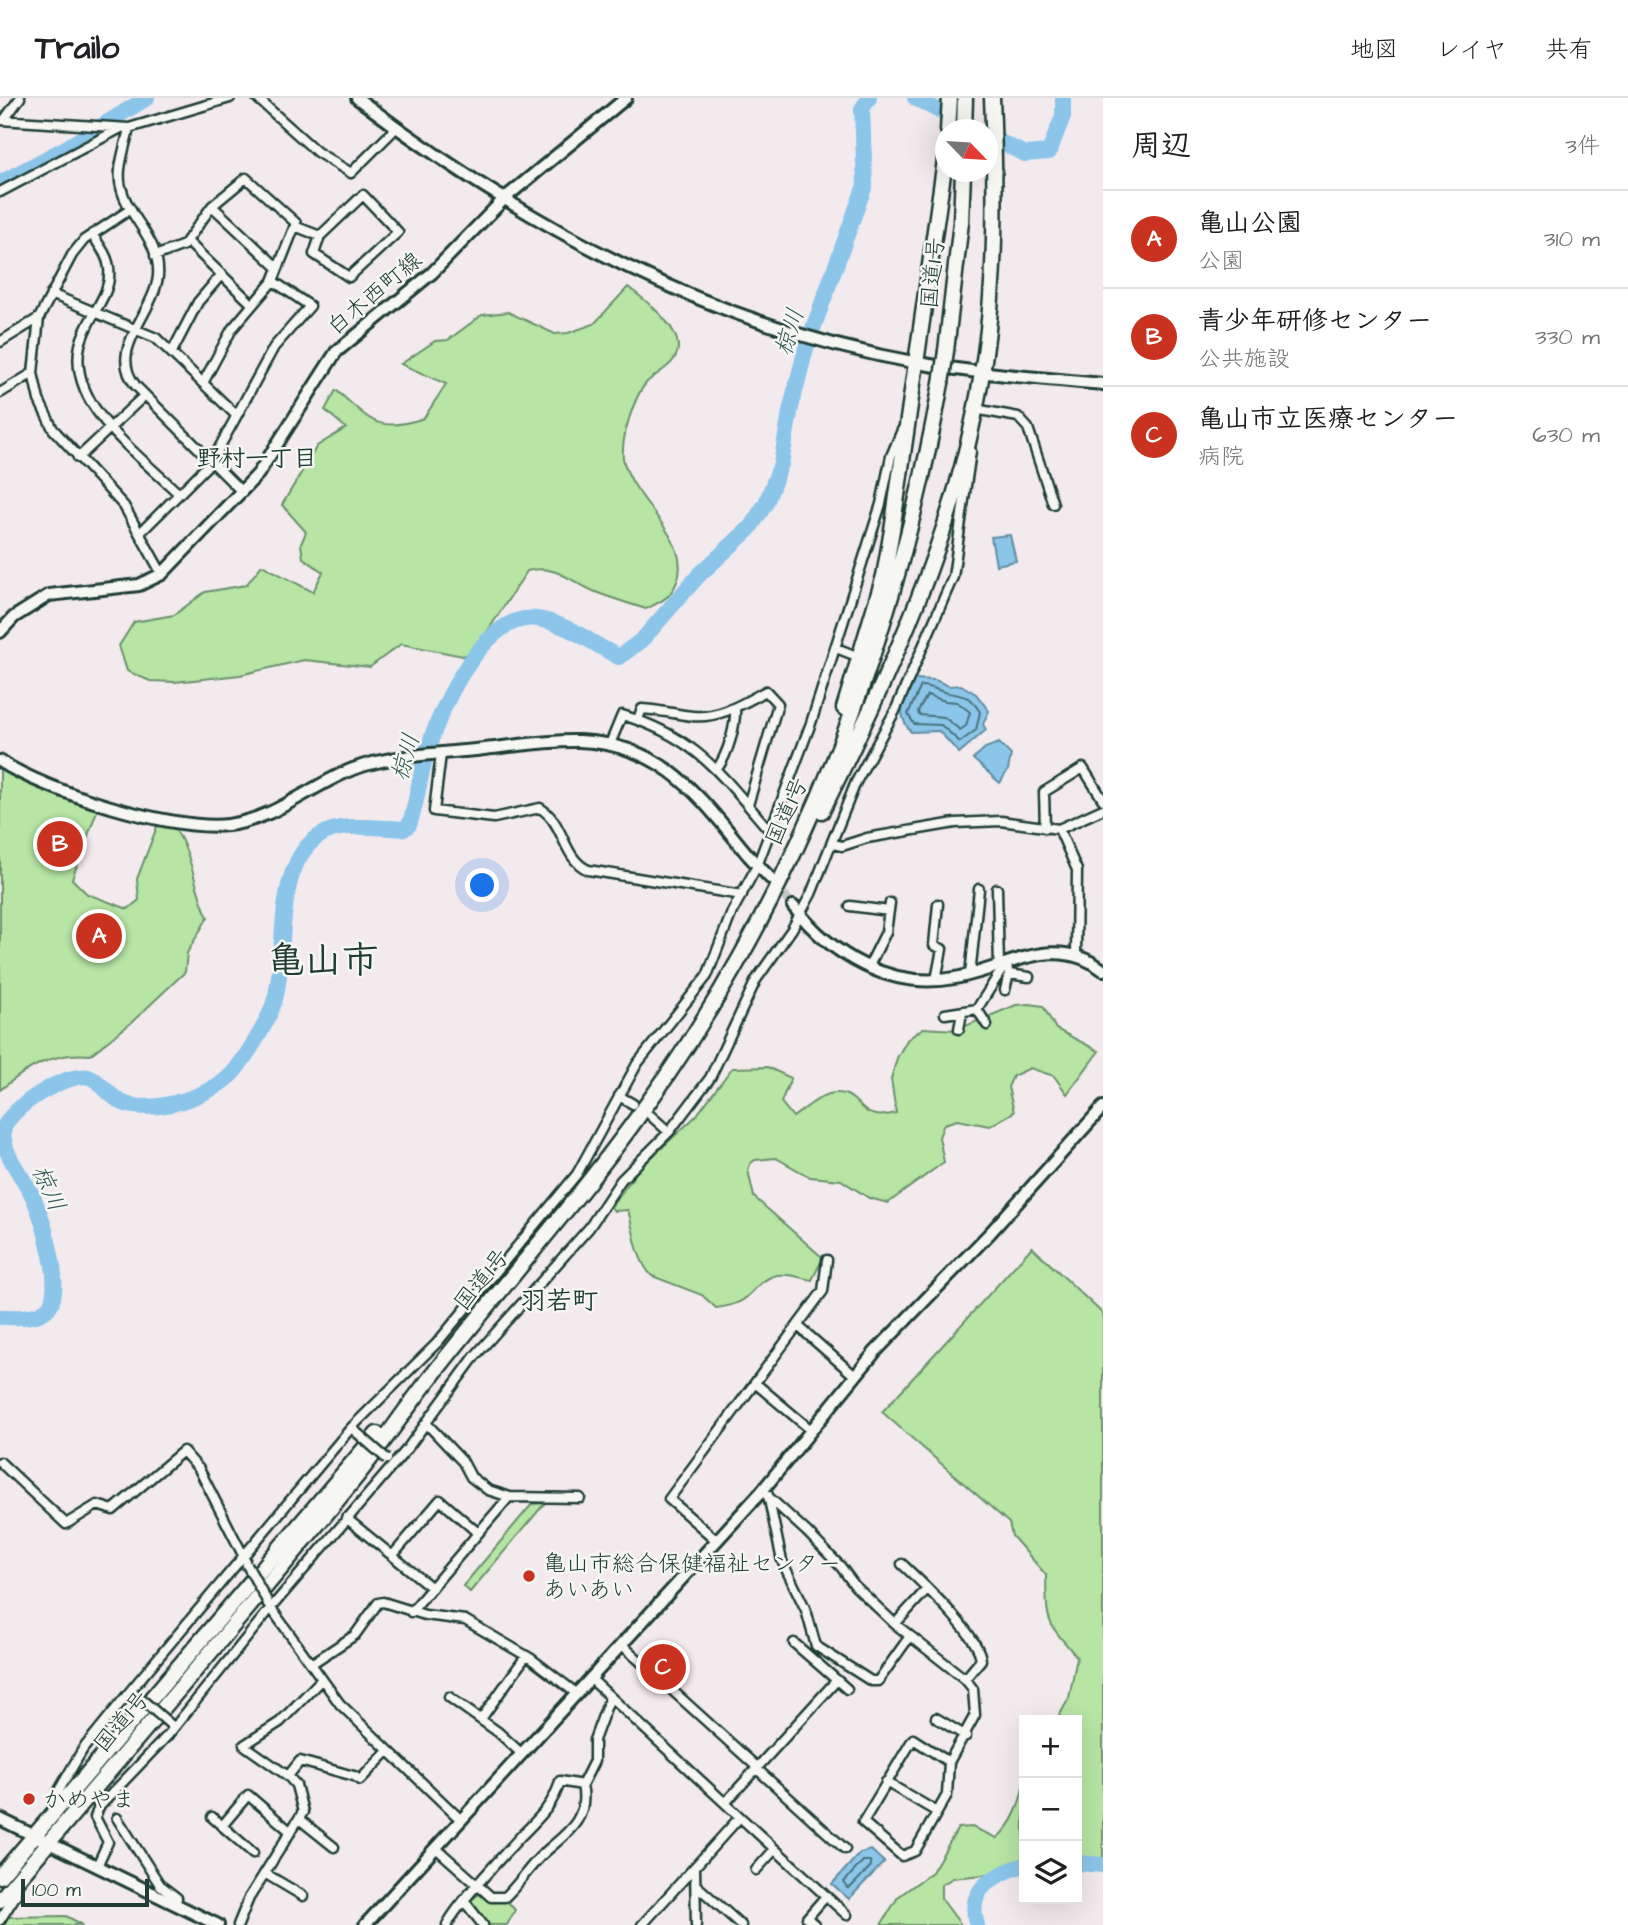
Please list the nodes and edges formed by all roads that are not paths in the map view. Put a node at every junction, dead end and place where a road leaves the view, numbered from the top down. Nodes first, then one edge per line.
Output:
1 (19, 98) edge
2 (230, 98) edge
3 (257, 98) edge
4 (357, 98) edge
5 (626, 98) edge
6 (950, 98) edge
7 (965, 98) edge
8 (992, 98) edge
9 (949, 119) edge
10 (964, 119) edge
11 (2, 120) edge
12 (122, 127) junction
13 (392, 132) dead end
14 (943, 182) edge
15 (963, 182) edge
16 (0, 192) edge
17 (505, 198) junction
18 (212, 206) junction
19 (131, 209) junction
20 (298, 227) junction
21 (92, 234) junction
22 (320, 236) junction
23 (188, 242) junction
24 (155, 256) junction
25 (278, 268) junction
26 (222, 274) junction
27 (272, 281) junction
28 (51, 294) junction
29 (252, 304) junction
30 (93, 312) junction
31 (39, 318) junction
32 (136, 330) junction
33 (0, 342) edge
34 (172, 352) junction
35 (917, 363) junction
36 (982, 372) junction
37 (33, 373) junction
38 (203, 383) junction
39 (1103, 384) edge
40 (0, 393) edge
41 (145, 395) junction
42 (975, 409) junction
43 (236, 415) junction
44 (906, 421) junction
45 (111, 426) junction
46 (970, 439) junction
47 (78, 458) junction
48 (212, 461) junction
49 (242, 492) junction
50 (179, 495) junction
51 (1053, 504) dead end
52 (141, 532) junction
53 (162, 574) junction
54 (0, 632) edge
55 (836, 648) junction
56 (854, 655) dead end
57 (897, 670) dead end
58 (908, 674) junction
59 (735, 708) junction
60 (638, 719) junction
61 (610, 744) junction
62 (439, 754) junction
63 (0, 761) edge
64 (716, 769) junction
65 (1103, 800) edge
66 (817, 801) junction
67 (748, 805) junction
68 (1103, 809) edge
69 (1045, 828) junction
70 (1059, 829) junction
71 (770, 831) junction
72 (833, 844) junction
73 (757, 866) junction
74 (770, 878) tunnel mouth
75 (979, 889) dead end
76 (997, 889) dead end
77 (742, 895) junction
78 (938, 904) dead end
79 (850, 906) dead end
80 (797, 910) junction
81 (762, 916) junction
82 (1076, 955) junction
83 (868, 968) junction
84 (1005, 968) junction
85 (1102, 968) edge
86 (970, 975) junction
87 (1029, 977) dead end
88 (936, 980) junction
89 (1005, 990) dead end
90 (977, 1009) junction
91 (961, 1013) junction
92 (945, 1014) dead end
93 (987, 1025) dead end
94 (959, 1029) dead end
95 (619, 1096) junction
96 (633, 1104) dead end
97 (1103, 1107) edge
98 (651, 1116) dead end
99 (669, 1132) junction
100 (827, 1260) dead end
101 (798, 1326) junction
102 (433, 1374) junction
103 (855, 1376) junction
104 (755, 1384) junction
105 (427, 1424) junction
106 (353, 1429) junction
107 (811, 1430) junction
108 (0, 1462) edge
109 (390, 1462) junction
110 (765, 1493) junction
111 (509, 1497) junction
112 (580, 1498) dead end
113 (346, 1518) junction
114 (478, 1533) junction
115 (716, 1541) junction
116 (244, 1555) junction
117 (393, 1555) junction
118 (902, 1564) dead end
119 (432, 1588) junction
120 (927, 1589) junction
121 (269, 1605) junction
122 (411, 1612) junction
123 (895, 1624) junction
124 (910, 1636) junction
125 (794, 1643) dead end
126 (621, 1644) junction
127 (526, 1656) junction
128 (311, 1664) junction
129 (590, 1678) junction
130 (322, 1679) junction
131 (965, 1679) junction
132 (837, 1680) junction
133 (847, 1689) dead end
134 (132, 1691) junction
135 (576, 1693) junction
136 (449, 1697) dead end
137 (610, 1697) junction
138 (936, 1718) dead end
139 (481, 1719) junction
140 (173, 1726) junction
141 (966, 1736) junction
142 (388, 1751) junction
143 (522, 1754) junction
144 (949, 1762) junction
145 (757, 1769) junction
146 (288, 1776) junction
147 (887, 1782) junction
148 (582, 1785) junction
149 (63, 1800) junction
150 (725, 1803) junction
151 (937, 1812) junction
152 (212, 1817) dead end
153 (740, 1817) junction
154 (117, 1818) dead end
155 (0, 1819) edge
156 (299, 1819) junction
157 (461, 1820) junction
158 (222, 1826) junction
159 (291, 1832) junction
160 (34, 1835) junction
161 (50, 1843) junction
162 (334, 1847) dead end
163 (436, 1848) junction
164 (775, 1849) junction
165 (845, 1849) dead end
166 (253, 1853) dead end
167 (97, 1866) junction
168 (695, 1867) junction
169 (756, 1870) dead end
170 (266, 1874) junction
171 (0, 1876) edge
172 (17, 1880) junction
173 (696, 1885) junction
174 (478, 1886) junction
175 (303, 1896) dead end
176 (826, 1896) junction
177 (0, 1900) edge
178 (465, 1902) junction
179 (175, 1904) junction
180 (847, 1915) dead end
181 (807, 1918) junction
182 (0, 1920) edge
183 (218, 1925) edge
184 (238, 1925) edge
185 (365, 1925) edge
186 (447, 1925) edge
187 (483, 1925) edge
188 (642, 1925) edge
189 (696, 1925) edge
190 (741, 1925) edge
191 (800, 1925) edge
192 (814, 1925) edge

1 - 11 street
2 - 12 street
3 - 13 street
4 - 17 street
5 - 17 street, 白木西町線
6 - 9 highway
7 - 10 highway
8 - 36 highway
11 - 12 street
12 - 16 street
12 - 19 street
14 - 35 highway
15 - 66 highway, 国道1号, bridge
17 - 35 street
17 - 49 street, 白木西町線
18 - 20 street
18 - 23 street
18 - 25 street
19 - 21 street
19 - 24 street
20 - 22 street
20 - 25 street
21 - 28 street
21 - 30 street
22 - 22 street
23 - 24 street
23 - 26 street
24 - 32 street
25 - 27 street
26 - 29 street
26 - 34 street
27 - 29 street
27 - 43 street
28 - 30 street
28 - 31 street
29 - 38 street
30 - 32 street
30 - 45 street
31 - 33 street
31 - 37 street
32 - 34 street
32 - 41 street
34 - 38 street
35 - 36 street
35 - 44 highway
36 - 39 street
36 - 42 highway
37 - 40 street
37 - 47 street
38 - 43 street
41 - 45 street
41 - 48 street
42 - 46 highway
42 - 51 street
43 - 48 street
44 - 55 street
44 - 66 highway
45 - 47 street
45 - 50 street
46 - 58 street
46 - 81 highway
47 - 52 street
48 - 49 street
48 - 50 street
49 - 53 street, 白木西町線
50 - 52 street
52 - 53 street
53 - 54 street, 白木西町線
55 - 56 street
55 - 71 street
57 - 58 street
58 - 72 street
59 - 60 street
59 - 64 street
59 - 67 street
60 - 61 street
60 - 64 street
61 - 62 street
61 - 73 street
62 - 63 street
62 - 77 street
64 - 67 street
65 - 69 street
66 - 81 highway, 国道1号
67 - 71 street
68 - 70 street
69 - 70 street
69 - 72 street
70 - 82 street
71 - 73 street
72 - 80 street
73 - 74 street
73 - 77 street
75 - 86 street
76 - 84 street
77 - 95 street
78 - 88 street
79 - 83 street
80 - 83 street
80 - 99 street
81 - 102 highway, 国道1号
82 - 84 street
82 - 85 street
83 - 88 street
84 - 86 street
84 - 87 street
84 - 89 street
84 - 90 street
86 - 88 street
90 - 91 street
90 - 93 street
91 - 92 street
91 - 94 street
95 - 96 street
95 - 106 street
97 - 103 street
98 - 99 street
99 - 105 street
100 - 101 street
101 - 103 street
101 - 104 street
102 - 149 highway, 国道1号
102 - 161 highway, 国道1号
103 - 107 street
104 - 107 street
104 - 115 street
105 - 109 street
105 - 111 street
106 - 109 street, bridge
106 - 116 street
107 - 110 street
108 - 116 street
109 - 113 street
110 - 115 street
110 - 123 street
110 - 124 street
111 - 112 street
111 - 114 street
113 - 117 street
113 - 121 street
114 - 117 street
114 - 119 street
115 - 126 street
116 - 121 street, bridge
116 - 134 street
117 - 119 street
118 - 120 street
119 - 122 street
120 - 123 street
120 - 131 street
121 - 128 street
121 - 140 street
122 - 127 street
122 - 128 street
123 - 124 street
124 - 131 street
125 - 132 street
126 - 129 street
126 - 145 street
127 - 135 street
127 - 139 street
128 - 130 street
129 - 135 street
129 - 137 street
130 - 142 street
130 - 146 street
131 - 141 street
132 - 133 street
132 - 145 street
134 - 140 street, bridge
134 - 149 street
135 - 143 street
136 - 139 street
137 - 148 street
137 - 150 street
138 - 141 street
139 - 143 street
140 - 167 street
141 - 144 street
142 - 146 street
142 - 157 street
143 - 157 street
144 - 147 street
144 - 151 street
145 - 150 street
145 - 165 street
146 - 156 street
147 - 151 street
147 - 151 street
148 - 174 street
148 - 174 street
149 - 160 highway, 国道1号
150 - 153 street
152 - 158 street
153 - 164 street
153 - 168 street
154 - 179 street
155 - 160 street
156 - 159 street
156 - 162 street
157 - 163 street
158 - 159 street
158 - 166 street
159 - 170 street
160 - 161 street
160 - 171 highway, 国道1号
161 - 167 street
161 - 172 highway, 国道1号
163 - 174 street
163 - 185 street
164 - 169 street
164 - 176 street
167 - 179 street
168 - 173 street
168 - 188 street
170 - 175 street
170 - 184 street
172 - 177 highway, 国道1号
172 - 182 street
173 - 189 street
173 - 190 street
174 - 178 street
176 - 180 street
176 - 181 street
178 - 186 street
178 - 187 street
179 - 183 street
181 - 191 street
181 - 192 street

